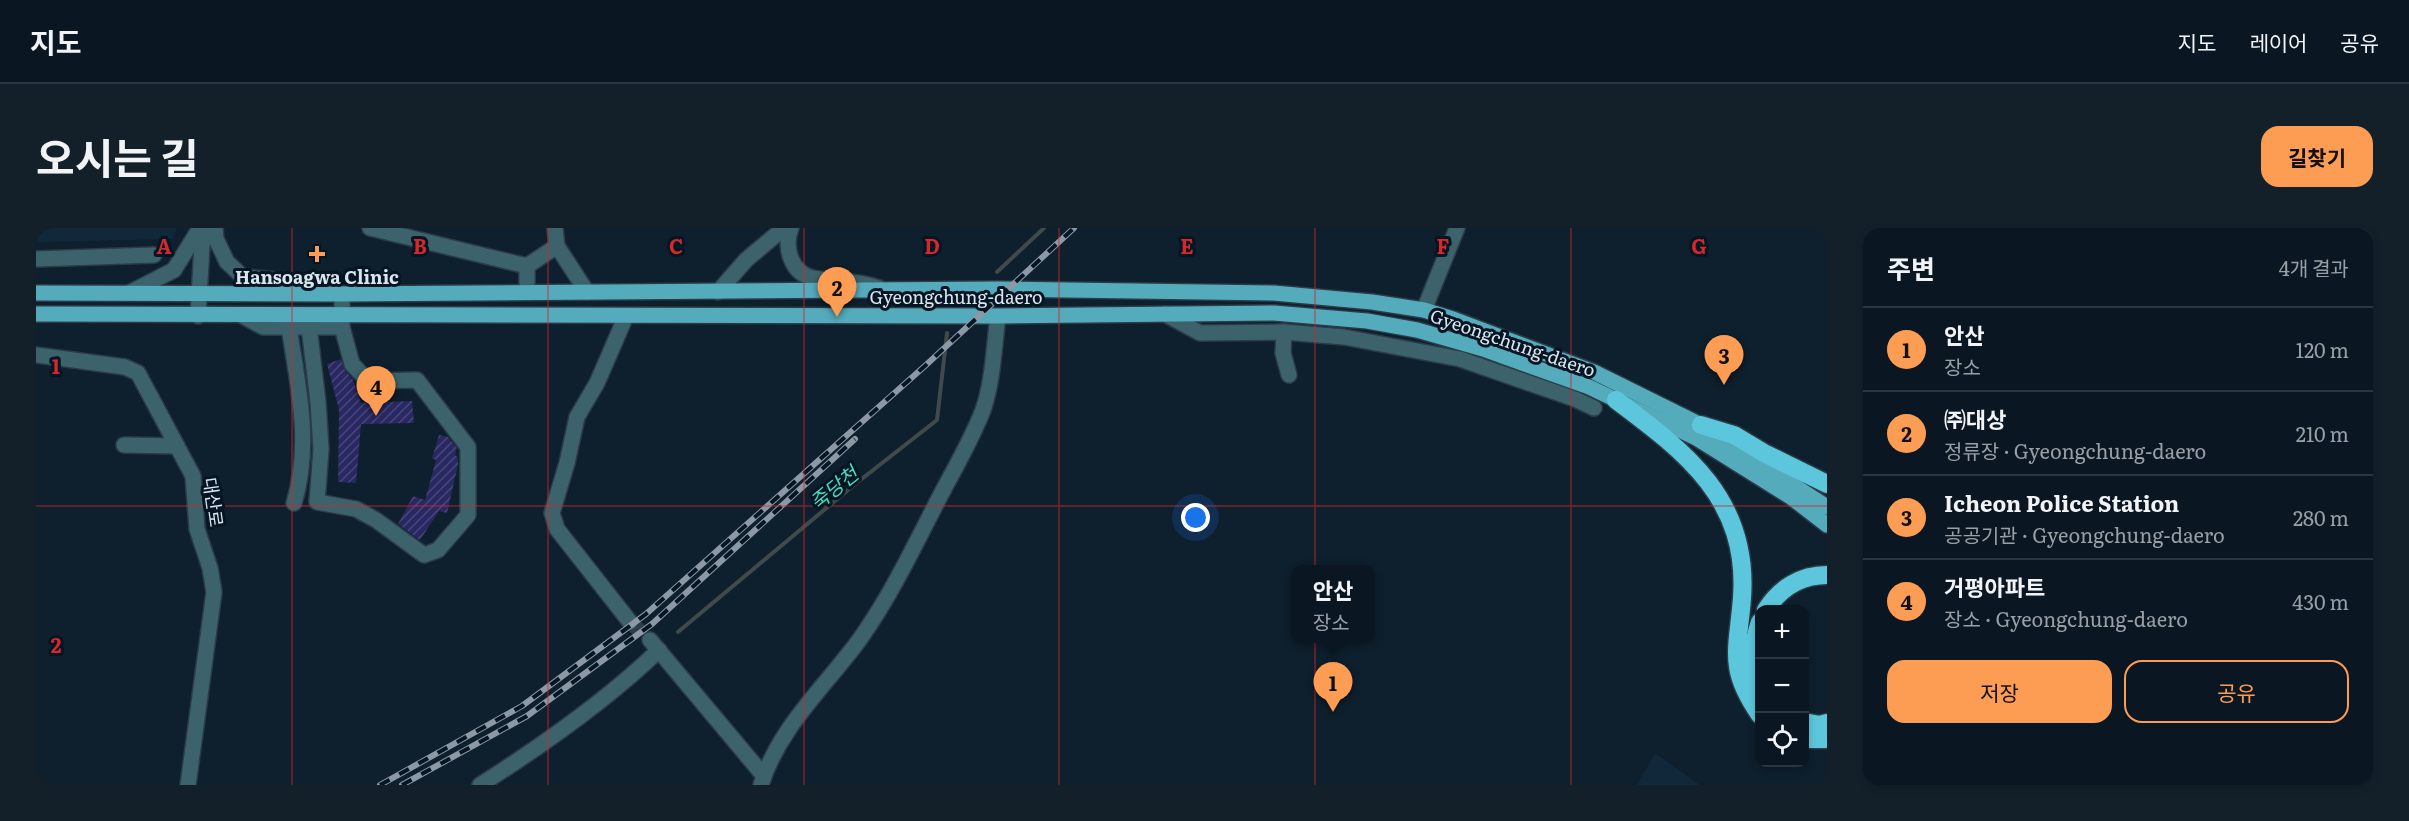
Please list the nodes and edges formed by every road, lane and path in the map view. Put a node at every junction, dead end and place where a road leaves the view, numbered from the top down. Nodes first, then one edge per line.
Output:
1 (200, 228) edge
2 (207, 228) edge
3 (215, 228) edge
4 (376, 228) edge
5 (555, 228) edge
6 (784, 228) edge
7 (791, 228) edge
8 (1457, 228) edge
9 (557, 246) junction
10 (154, 255) dead end
11 (36, 259) edge
12 (527, 266) junction
13 (881, 289) junction
14 (1000, 289) junction
15 (527, 291) junction
16 (131, 292) junction
17 (199, 292) junction
18 (587, 292) junction
19 (718, 292) junction
20 (36, 293) edge
21 (310, 293) junction
22 (342, 294) junction
23 (1424, 310) junction
24 (36, 314) edge
25 (1165, 314) junction
26 (198, 316) junction
27 (243, 316) junction
28 (626, 316) junction
29 (718, 316) junction
30 (998, 316) junction
31 (342, 321) junction
32 (289, 327) junction
33 (309, 327) junction
34 (1416, 330) junction
35 (1284, 332) junction
36 (1412, 349) junction
37 (36, 355) edge
38 (1289, 375) dead end
39 (1616, 400) junction
40 (1594, 408) dead end
41 (1701, 425) junction
42 (124, 444) dead end
43 (177, 446) junction
44 (1827, 484) edge
45 (294, 503) dead end
46 (1827, 507) edge
47 (1827, 525) edge
48 (1827, 575) edge
49 (1769, 605) edge
50 (630, 622) tunnel mouth
51 (1755, 637) edge
52 (1755, 673) edge
53 (1759, 713) edge
54 (1809, 723) edge
55 (1827, 723) edge
56 (1809, 739) edge
57 (1827, 739) edge
58 (763, 780) edge
59 (188, 785) edge
60 (480, 785) edge

1 - 16 street
2 - 17 street
3 - 21 street
4 - 12 street
5 - 9 street
6 - 19 street
7 - 13 street
8 - 23 street
9 - 12 street
9 - 18 street
10 - 11 street
12 - 15 street
13 - 14 main road, Gyeongchung-daero
13 - 19 main road, Gyeongchung-daero
14 - 23 main road, Gyeongchung-daero
14 - 30 main road
15 - 18 main road, Gyeongchung-daero
15 - 22 main road, Gyeongchung-daero
16 - 17 main road, Gyeongchung-daero
16 - 20 main road, Gyeongchung-daero
17 - 21 main road, Gyeongchung-daero
17 - 26 street
18 - 19 main road, Gyeongchung-daero
19 - 29 main road
21 - 22 main road, Gyeongchung-daero
22 - 31 street
23 - 34 main road
23 - 41 main road, Gyeongchung-daero
24 - 26 main road, Gyeongchung-daero
25 - 30 main road, Gyeongchung-daero
25 - 34 main road, Gyeongchung-daero
25 - 35 street
26 - 27 main road, Gyeongchung-daero
27 - 31 main road, Gyeongchung-daero
27 - 32 street
28 - 29 main road, Gyeongchung-daero
28 - 31 main road, Gyeongchung-daero
28 - 50 street
29 - 30 main road, Gyeongchung-daero
30 - 58 street
31 - 33 street
31 - 33 street
32 - 33 street
32 - 45 street
34 - 36 street
34 - 39 main road, Gyeongchung-daero
35 - 36 street
35 - 38 street
36 - 40 street
37 - 43 street, 대산로
39 - 47 main road, Gyeongchung-daero
39 - 53 highway
41 - 44 highway
41 - 46 main road, Gyeongchung-daero
42 - 43 street
43 - 59 street, 대산로
48 - 49 highway
51 - 52 highway
54 - 55 highway
56 - 57 highway
58 - 60 street

